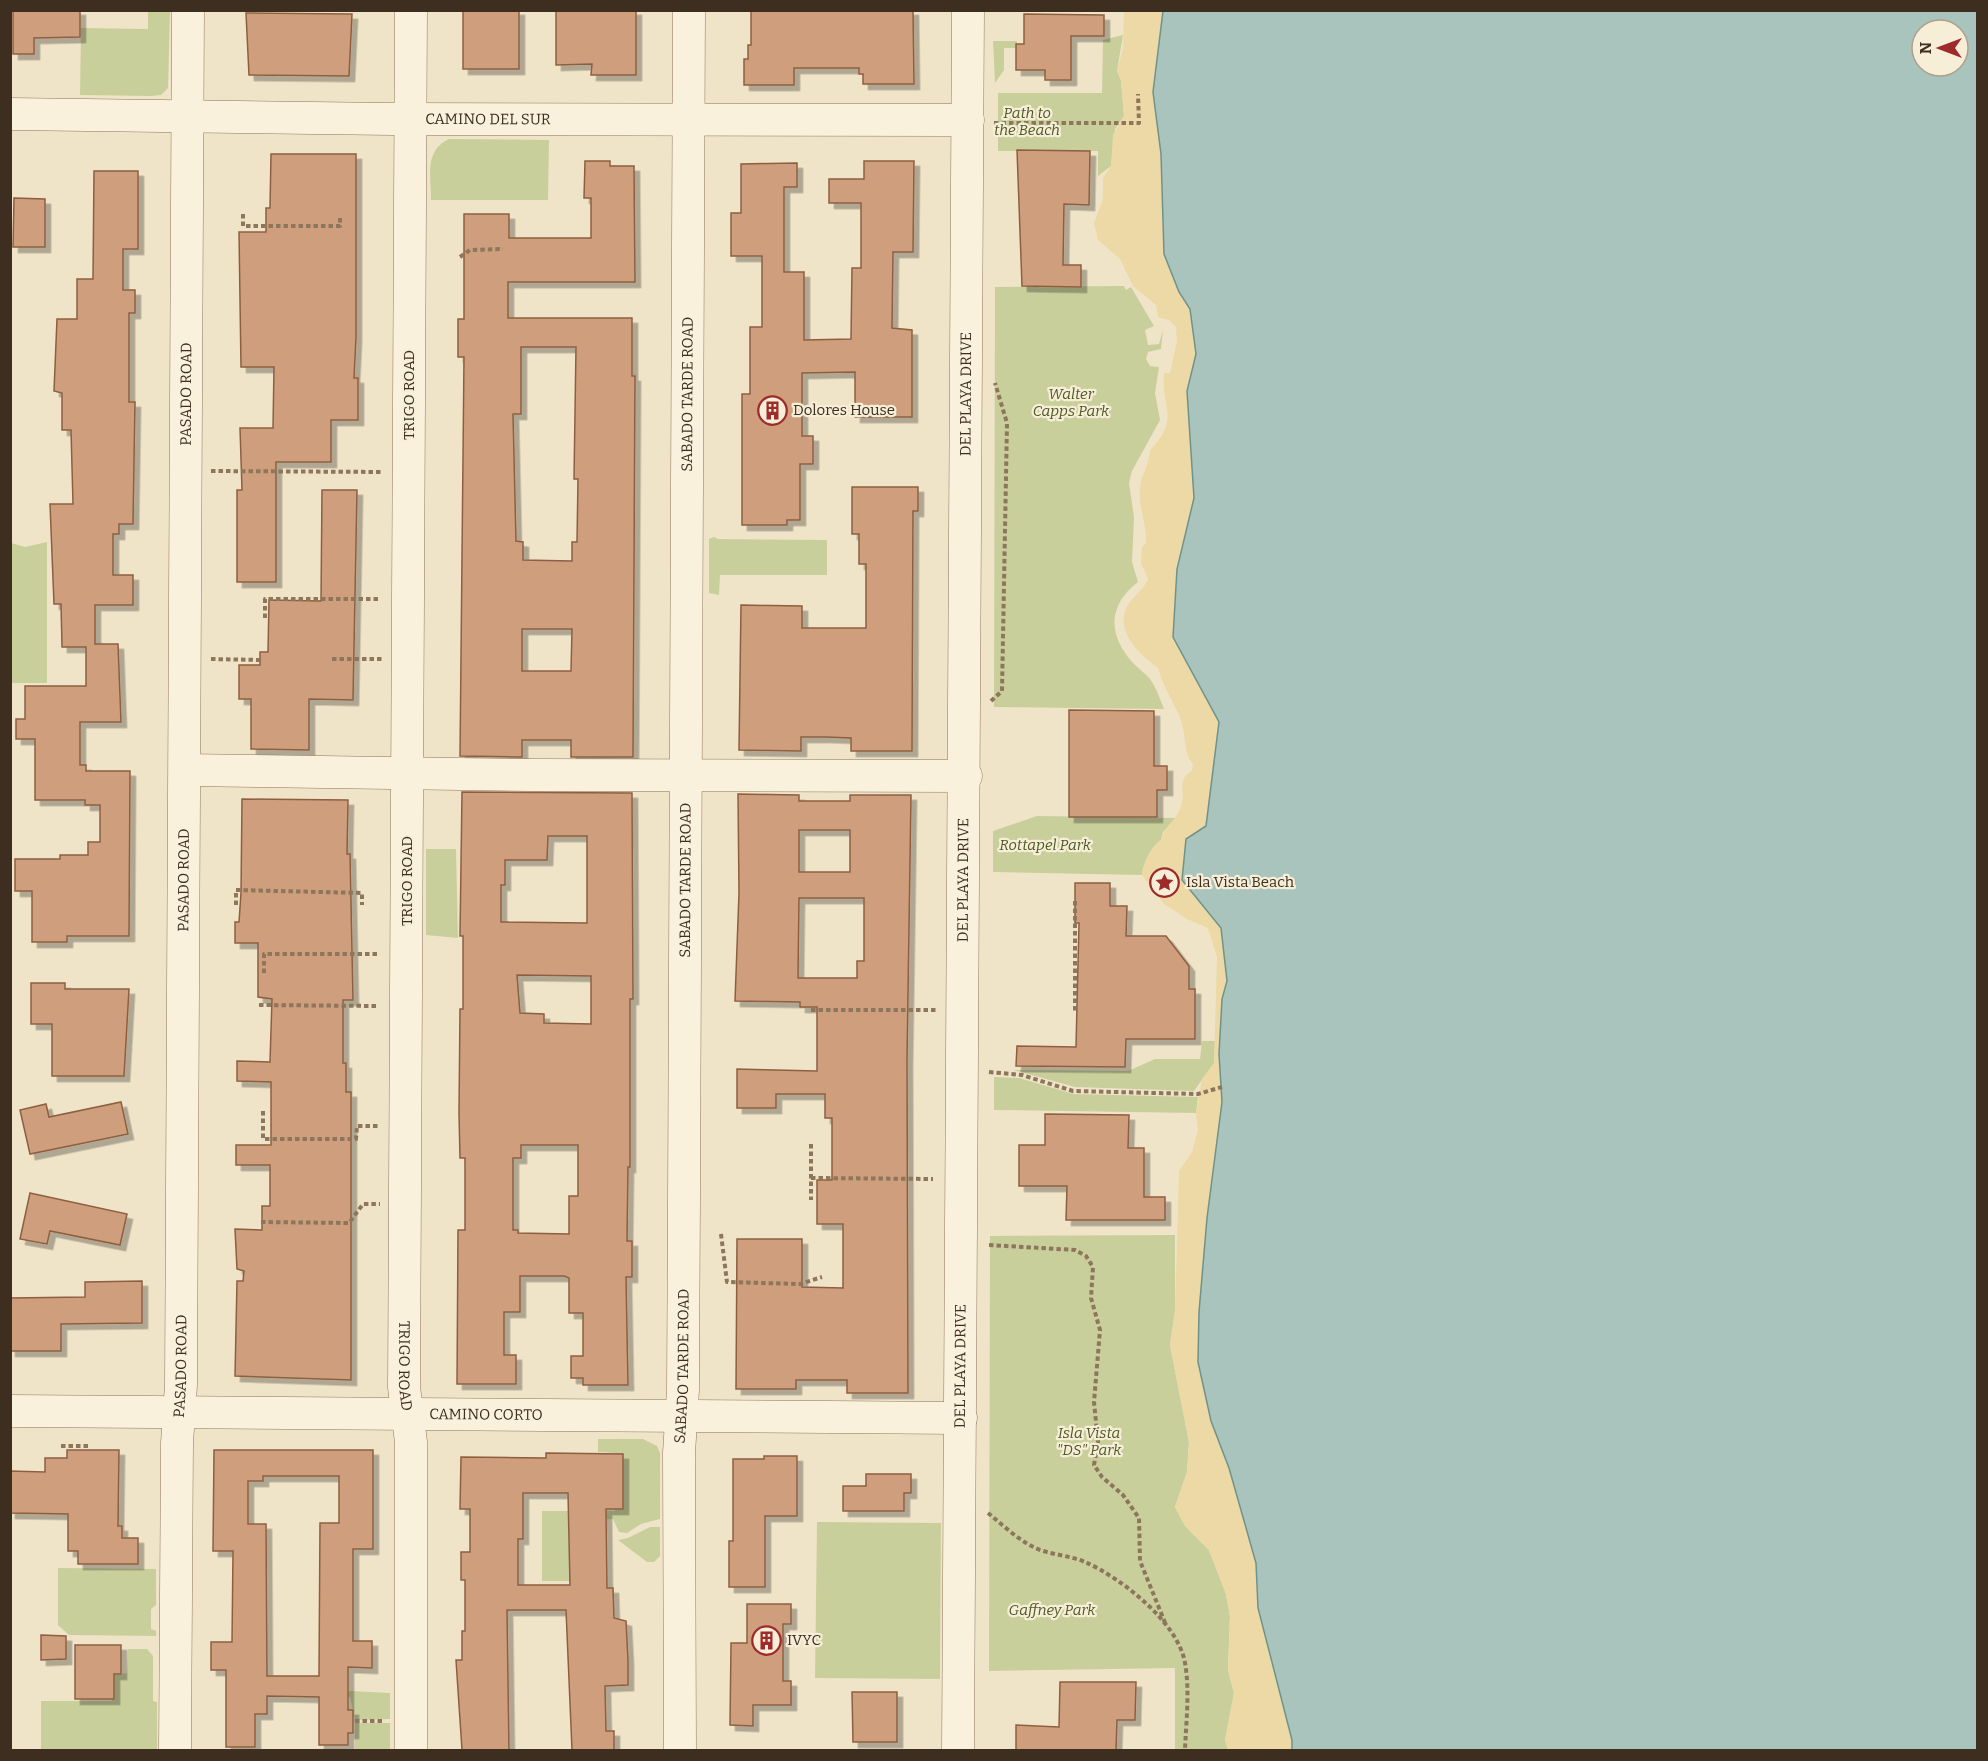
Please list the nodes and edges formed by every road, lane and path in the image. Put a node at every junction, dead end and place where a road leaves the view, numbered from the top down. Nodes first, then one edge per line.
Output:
1 (188, 10) edge
2 (411, 10) edge
3 (689, 10) edge
4 (968, 10) edge
5 (1138, 94) dead end
6 (10, 114) edge
7 (187, 117) junction
8 (410, 119) junction
9 (688, 119) junction
10 (980, 121) junction
11 (243, 214) dead end
12 (340, 215) dead end
13 (503, 249) dead end
14 (460, 257) dead end
15 (989, 375) dead end
16 (186, 471) junction
17 (390, 472) dead end
18 (386, 599) dead end
19 (265, 618) dead end
20 (186, 658) junction
21 (386, 658) dead end
22 (332, 659) dead end
23 (260, 660) dead end
24 (988, 703) dead end
25 (185, 771) junction
26 (408, 772) junction
27 (686, 774) junction
28 (966, 776) junction
29 (1075, 901) dead end
30 (236, 905) dead end
31 (362, 905) dead end
32 (406, 954) junction
33 (264, 973) dead end
34 (259, 1005) dead end
35 (385, 1006) dead end
36 (811, 1010) dead end
37 (936, 1010) dead end
38 (1075, 1012) dead end
39 (986, 1071) dead end
40 (1221, 1087) dead end
41 (263, 1111) dead end
42 (383, 1126) dead end
43 (811, 1144) dead end
44 (811, 1178) junction
45 (940, 1179) dead end
46 (811, 1200) dead end
47 (382, 1204) dead end
48 (261, 1222) dead end
49 (721, 1234) dead end
50 (988, 1245) dead end
51 (822, 1277) dead end
52 (10, 1411) edge
53 (179, 1414) junction
54 (408, 1414) junction
55 (681, 1417) junction
56 (961, 1418) junction
57 (61, 1446) dead end
58 (91, 1446) dead end
59 (987, 1513) dead end
60 (1166, 1625) junction
61 (355, 1721) dead end
62 (390, 1721) dead end
63 (175, 1750) edge
64 (411, 1750) edge
65 (680, 1750) edge
66 (958, 1750) edge
67 (1185, 1750) edge

1 - 7 street, PASADO ROAD
2 - 8 street, TRIGO ROAD
3 - 9 street, SABADO TARDE ROAD
4 - 10 street, DEL PLAYA DRIVE
5 - 10 path
6 - 7 street, CAMINO DEL SUR
7 - 8 street, CAMINO DEL SUR
7 - 16 street, PASADO ROAD
8 - 9 street, CAMINO DEL SUR
8 - 26 street, TRIGO ROAD
9 - 10 street, CAMINO DEL SUR
9 - 27 street, SABADO TARDE ROAD
10 - 28 street, DEL PLAYA DRIVE
11 - 12 path
13 - 14 path
15 - 24 path
16 - 17 path
16 - 20 street, PASADO ROAD
18 - 19 path
20 - 23 path
20 - 25 street, PASADO ROAD
21 - 22 path
25 - 26 street
25 - 53 street, PASADO ROAD
26 - 27 street
26 - 32 street, TRIGO ROAD
27 - 28 street
27 - 55 street, SABADO TARDE ROAD
28 - 56 street, DEL PLAYA DRIVE
29 - 38 path
30 - 31 path
32 - 33 path
32 - 54 street, TRIGO ROAD
34 - 35 path
36 - 37 path
39 - 40 path
41 - 42 path
43 - 44 path
44 - 45 path
44 - 46 path
47 - 48 path
49 - 51 path
50 - 60 path
52 - 53 street, CAMINO CORTO
53 - 54 street, CAMINO CORTO
53 - 63 street, PASADO ROAD
54 - 55 street, CAMINO CORTO
54 - 64 street, TRIGO ROAD
55 - 56 street, CAMINO CORTO
55 - 65 street, SABADO TARDE ROAD
56 - 66 street, DEL PLAYA DRIVE
57 - 58 path
59 - 60 path
60 - 67 path
61 - 62 path

